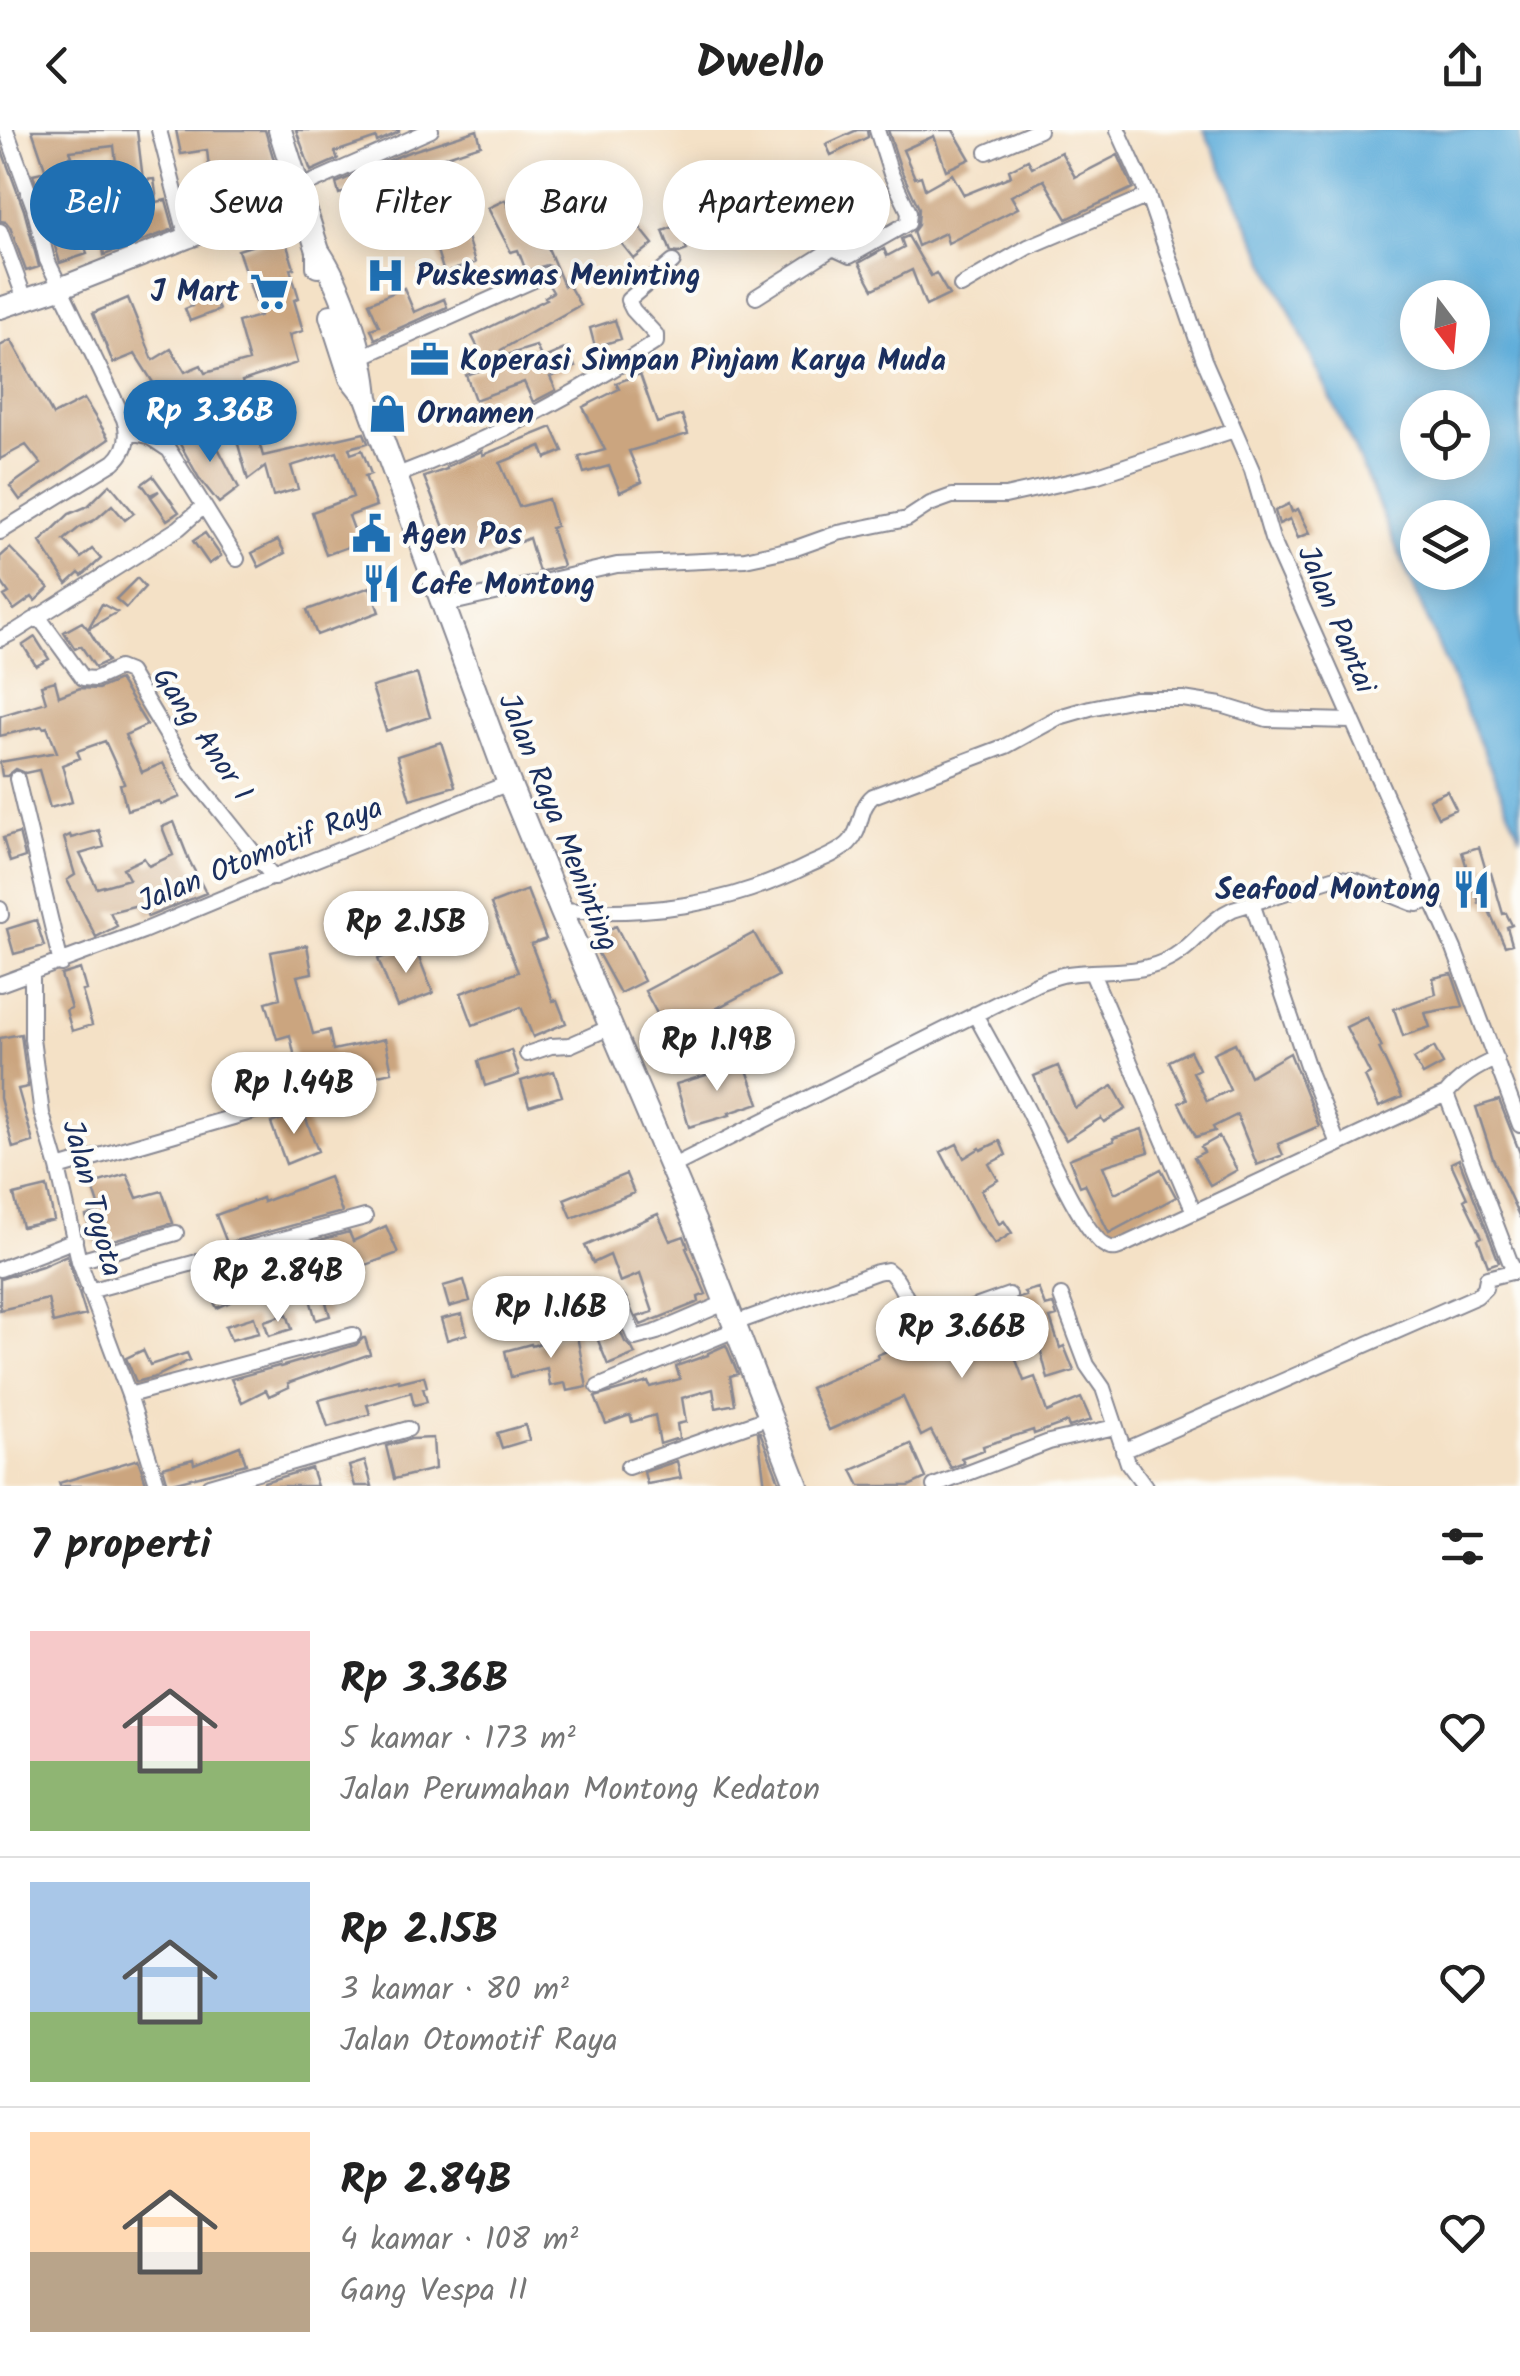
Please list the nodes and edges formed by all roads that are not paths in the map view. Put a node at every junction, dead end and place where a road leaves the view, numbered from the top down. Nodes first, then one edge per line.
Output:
1 (6, 130) edge
2 (159, 130) edge
3 (280, 130) edge
4 (432, 130) edge
5 (877, 130) edge
6 (1039, 130) edge
7 (1118, 130) edge
8 (988, 152) dead end
9 (290, 160) edge
10 (319, 185) edge
11 (175, 190) edge
12 (1148, 196) junction
13 (0, 231) edge
14 (175, 243) edge
15 (318, 252) joint
16 (673, 262) dead end
17 (545, 275) dead end
18 (961, 286) dead end
19 (60, 288) junction
20 (756, 297) dead end
21 (25, 299) junction
22 (0, 308) edge
23 (361, 358) junction
24 (367, 398) junction
25 (1234, 430) junction
26 (128, 432) junction
27 (395, 476) junction
28 (204, 506) junction
29 (0, 532) edge
30 (238, 559) dead end
31 (443, 605) junction
32 (38, 616) junction
33 (0, 639) edge
34 (1351, 721) junction
35 (18, 779) dead end
36 (509, 783) junction
37 (274, 878) junction
38 (1433, 900) junction
39 (1252, 903) junction
40 (560, 910) junction
41 (60, 964) junction
42 (1092, 972) junction
43 (32, 974) junction
44 (0, 984) edge
45 (975, 1014) junction
46 (610, 1027) junction
47 (527, 1054) dead end
48 (1496, 1059) junction
49 (1446, 1094) junction
50 (300, 1098) dead end
51 (1520, 1125) edge
52 (1338, 1144) junction
53 (671, 1167) junction
54 (58, 1168) junction
55 (1194, 1212) junction
56 (365, 1217) dead end
57 (176, 1232) dead end
58 (75, 1240) junction
59 (79, 1261) junction
60 (0, 1269) edge
61 (1517, 1271) edge
62 (89, 1292) junction
63 (1009, 1294) dead end
64 (1061, 1296) dead end
65 (619, 1302) dead end
66 (733, 1318) junction
67 (354, 1335) dead end
68 (598, 1387) dead end
69 (129, 1395) junction
70 (770, 1417) junction
71 (1115, 1427) junction
72 (408, 1429) dead end
73 (1123, 1451) junction
74 (628, 1468) dead end
75 (158, 1486) edge
76 (209, 1486) edge
77 (797, 1486) edge
78 (934, 1486) edge
79 (1145, 1486) edge

1 - 19 street
2 - 11 street
3 - 9 highway, Jalan Raya Meninting
4 - 10 street
5 - 20 street
6 - 8 street
7 - 12 street, Jalan Pantai
12 - 18 street
12 - 25 street, Jalan Pantai
13 - 21 street
14 - 19 main road
15 - 23 highway, Jalan Raya Meninting
15 - 24 highway, Jalan Raya Meninting
16 - 27 street
17 - 23 street
19 - 21 main road
19 - 26 street
21 - 22 main road
23 - 24 highway, Jalan Raya Meninting
24 - 27 highway, Jalan Raya Meninting
25 - 31 street
25 - 34 street, Jalan Pantai
26 - 28 street
26 - 29 street
27 - 31 highway, Jalan Raya Meninting
28 - 30 street
28 - 32 street
31 - 36 highway, Jalan Raya Meninting
32 - 33 street
32 - 37 street, Gang Anor I
34 - 38 street, Jalan Pantai
34 - 40 street
35 - 41 street
36 - 37 street, Jalan Otomotif Raya
36 - 40 highway, Jalan Raya Meninting
37 - 41 street, Jalan Otomotif Raya
38 - 39 street
38 - 48 street, Jalan Pantai
39 - 42 street
39 - 52 street
40 - 46 highway, Jalan Raya Meninting
41 - 43 street, Jalan Otomotif Raya
42 - 45 street
42 - 55 street
43 - 44 street, Jalan Otomotif Raya
43 - 54 street, Jalan Toyota
45 - 53 street
45 - 55 street
46 - 47 street
46 - 53 highway, Jalan Raya Meninting
48 - 49 street
48 - 51 street, Jalan Pantai
49 - 52 street
49 - 61 street
50 - 54 street
52 - 55 street
53 - 66 highway, Jalan Raya Meninting
54 - 58 street, Jalan Toyota
56 - 62 street
57 - 59 street
58 - 59 street, Jalan Toyota
58 - 60 street
59 - 62 street, Jalan Toyota
61 - 73 street
62 - 69 street, Jalan Toyota
63 - 66 street
64 - 71 street
65 - 66 street
66 - 68 street
66 - 70 highway, Jalan Raya Meninting
67 - 69 street
69 - 75 street, Jalan Toyota
70 - 74 street
70 - 77 highway, Jalan Raya Meninting
71 - 73 street
71 - 78 street
72 - 76 street
73 - 79 street

